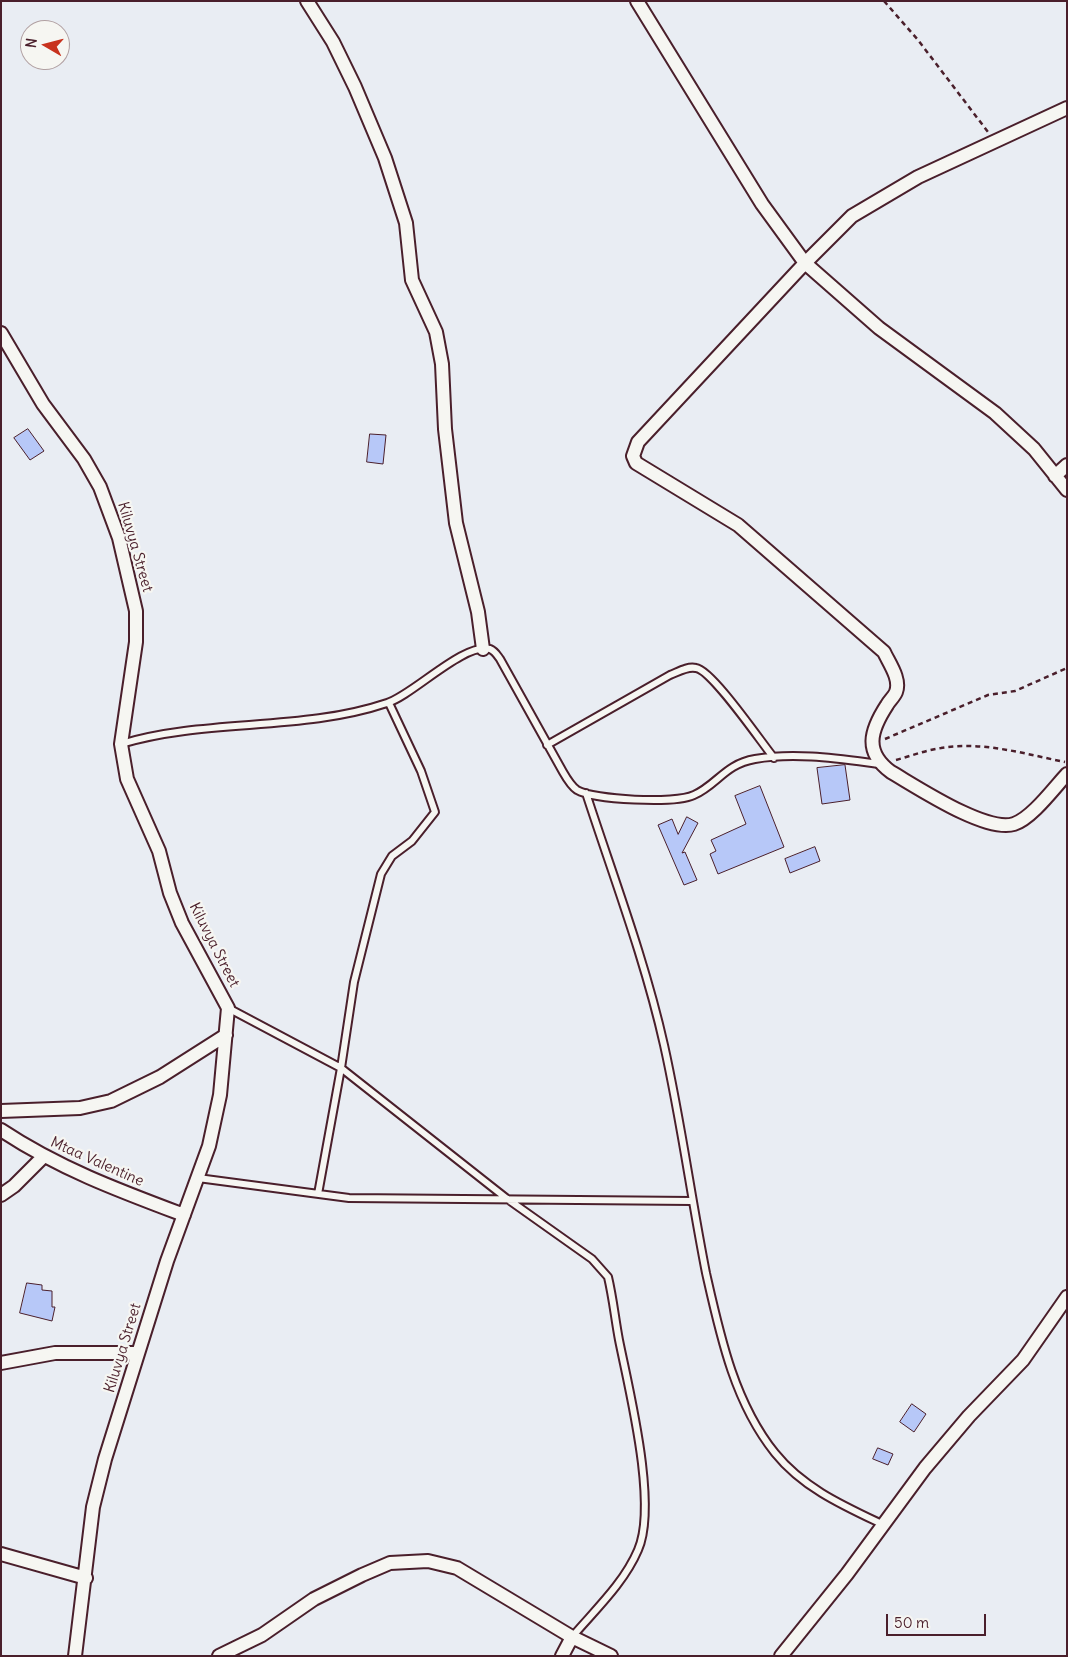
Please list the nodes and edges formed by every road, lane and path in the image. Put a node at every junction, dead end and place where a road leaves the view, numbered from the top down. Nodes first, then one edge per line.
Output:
1 (307, 1) edge
2 (637, 1) edge
3 (884, 1) edge
4 (1067, 108) edge
5 (995, 141) junction
6 (805, 263) junction
7 (1, 333) edge
8 (1067, 465) edge
9 (1055, 476) junction
10 (1067, 490) edge
11 (483, 649) junction
12 (1067, 668) edge
13 (389, 703) junction
14 (121, 744) junction
15 (871, 744) junction
16 (547, 745) junction
17 (774, 758) junction
18 (1067, 762) edge
19 (880, 764) junction
20 (1067, 774) edge
21 (586, 793) junction
22 (228, 1008) junction
23 (226, 1035) junction
24 (341, 1068) junction
25 (1, 1111) edge
26 (1, 1130) edge
27 (43, 1157) junction
28 (198, 1178) junction
29 (318, 1194) junction
30 (1, 1195) edge
31 (506, 1198) junction
32 (692, 1201) junction
33 (184, 1214) junction
34 (1067, 1297) edge
35 (138, 1353) junction
36 (1, 1362) edge
37 (884, 1525) junction
38 (1, 1554) edge
39 (86, 1578) junction
40 (572, 1636) junction
41 (75, 1656) edge
42 (219, 1656) edge
43 (562, 1656) edge
44 (611, 1656) edge
45 (781, 1656) edge

1 - 11 street
2 - 6 street
3 - 5 path
4 - 5 street
5 - 6 street
6 - 9 street
6 - 15 street
7 - 14 street, Kiluvya Street
8 - 9 street
9 - 10 street
11 - 13 lane
11 - 16 lane
12 - 15 path
13 - 14 lane
13 - 24 lane
14 - 22 street, Kiluvya Street
15 - 19 street
16 - 17 lane
16 - 21 lane
17 - 19 lane
17 - 21 lane
18 - 19 path
19 - 20 street
21 - 32 lane
22 - 23 street, Kiluvya Street
22 - 24 lane
23 - 25 street
23 - 28 street, Kiluvya Street
24 - 29 lane
24 - 31 lane
26 - 27 street, Mtaa Valentine
27 - 30 street
27 - 33 street, Mtaa Valentine
28 - 29 lane
28 - 33 street, Kiluvya Street
29 - 31 lane
31 - 32 lane
31 - 40 lane
32 - 37 lane
33 - 35 street, Kiluvya Street
34 - 37 street
35 - 36 street
35 - 39 street, Kiluvya Street
37 - 45 street
38 - 39 street
39 - 41 street, Kiluvya Street
40 - 42 street
40 - 43 street
40 - 44 street

